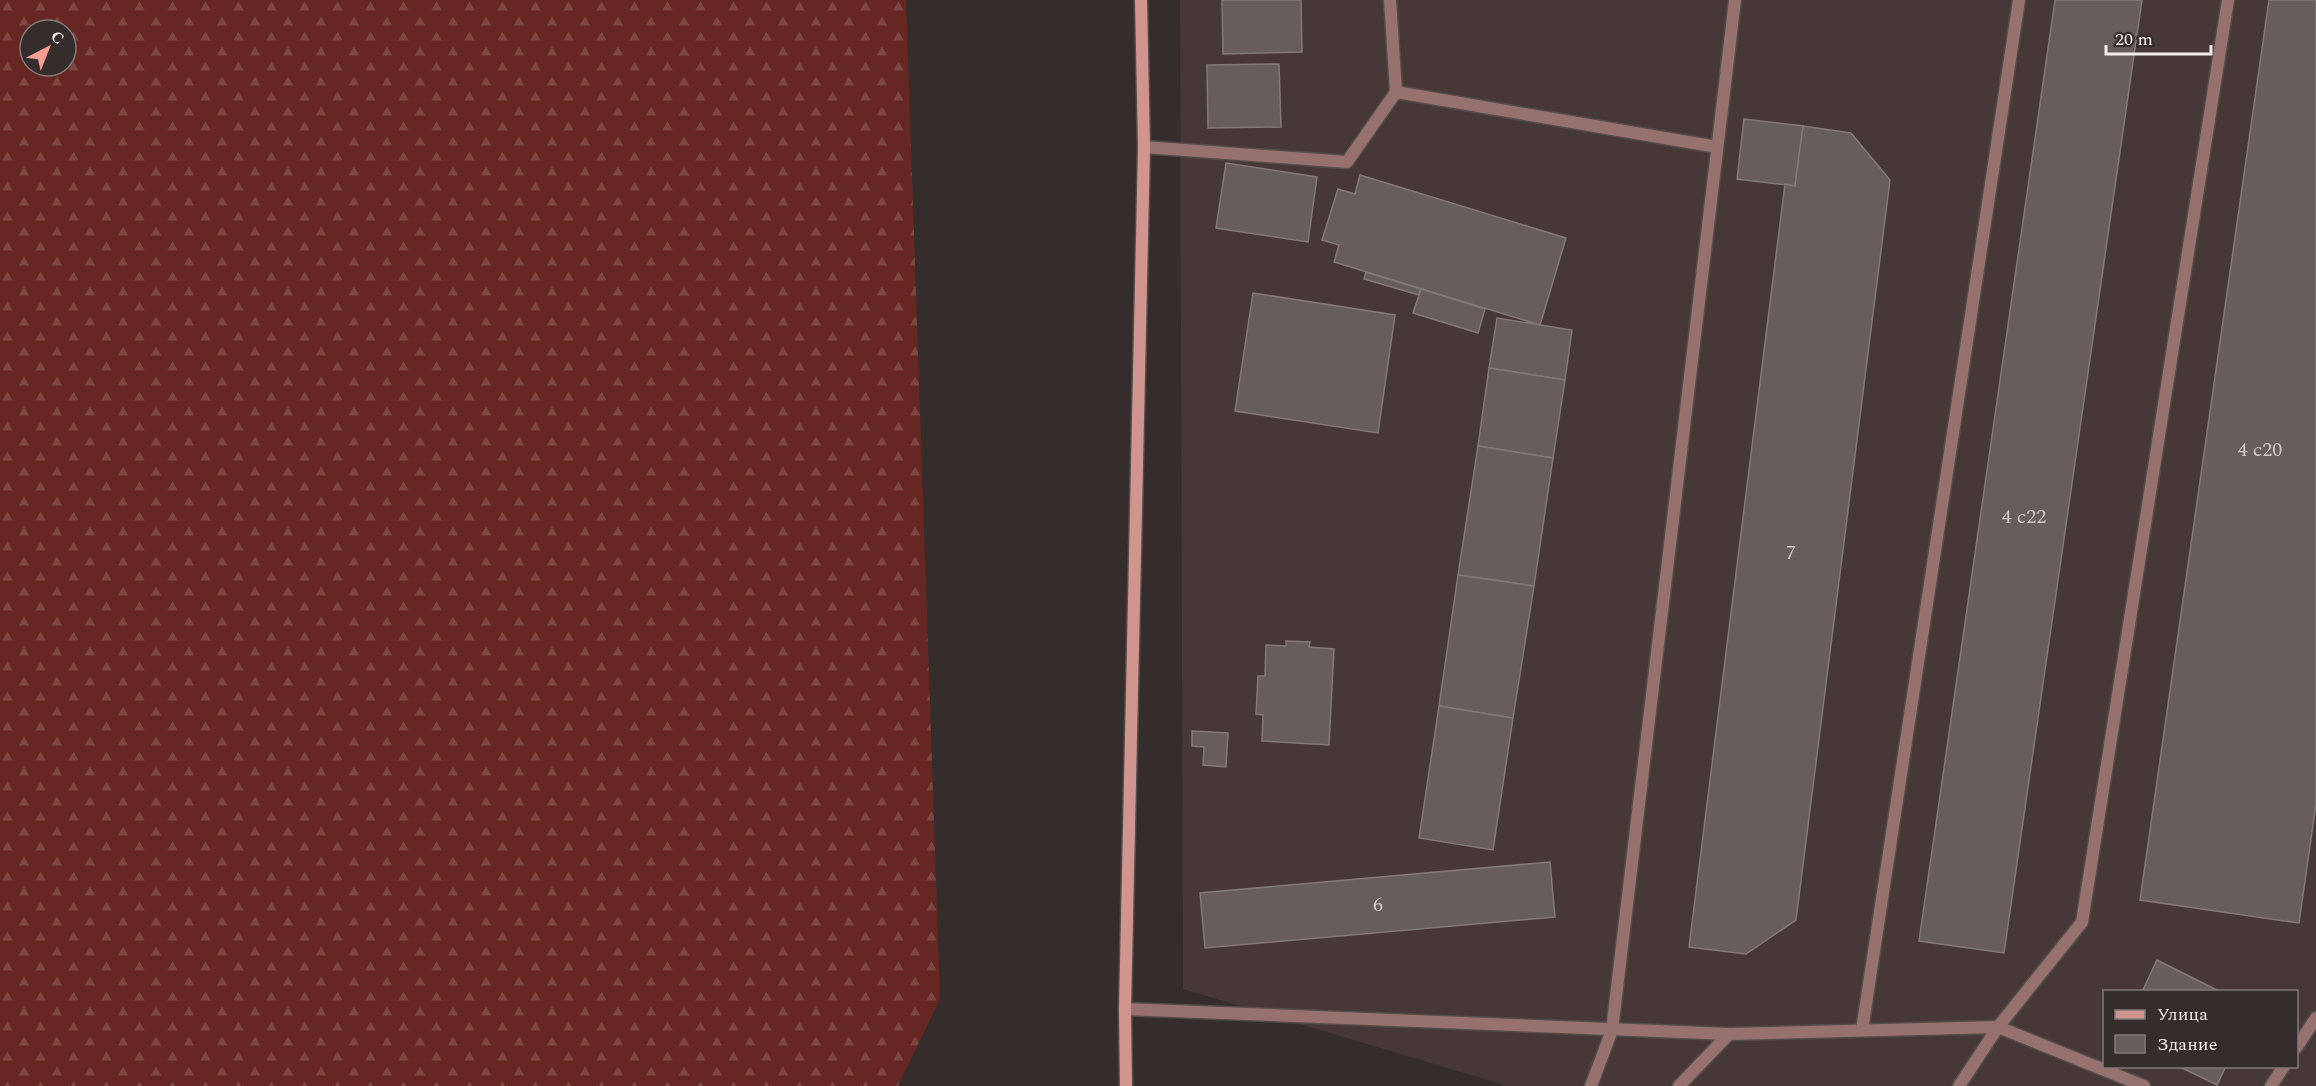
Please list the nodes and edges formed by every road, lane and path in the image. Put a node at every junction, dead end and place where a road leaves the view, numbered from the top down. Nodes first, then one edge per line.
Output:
1 (1141, 0) edge
2 (1390, 0) edge
3 (1734, 0) edge
4 (2019, 0) edge
5 (2228, 0) edge
6 (1396, 92) junction
7 (1144, 147) junction
8 (1717, 147) junction
9 (1125, 1009) junction
10 (2316, 1018) edge
11 (1998, 1027) junction
12 (1612, 1030) junction
13 (1862, 1030) junction
14 (1729, 1034) junction
15 (2298, 1045) edge
16 (2283, 1068) edge
17 (1126, 1086) edge
18 (1591, 1086) edge
19 (1679, 1086) edge
20 (1959, 1086) edge
21 (2144, 1086) edge
22 (2271, 1086) edge

1 - 7 street
2 - 6 lane
3 - 8 lane
4 - 13 lane
5 - 11 lane
6 - 7 lane
6 - 8 lane
7 - 9 street
8 - 12 lane
9 - 12 lane
9 - 17 street
10 - 15 lane
11 - 13 lane
11 - 20 lane
11 - 21 lane
12 - 14 lane
12 - 18 lane
13 - 14 lane
14 - 19 lane
16 - 22 lane

